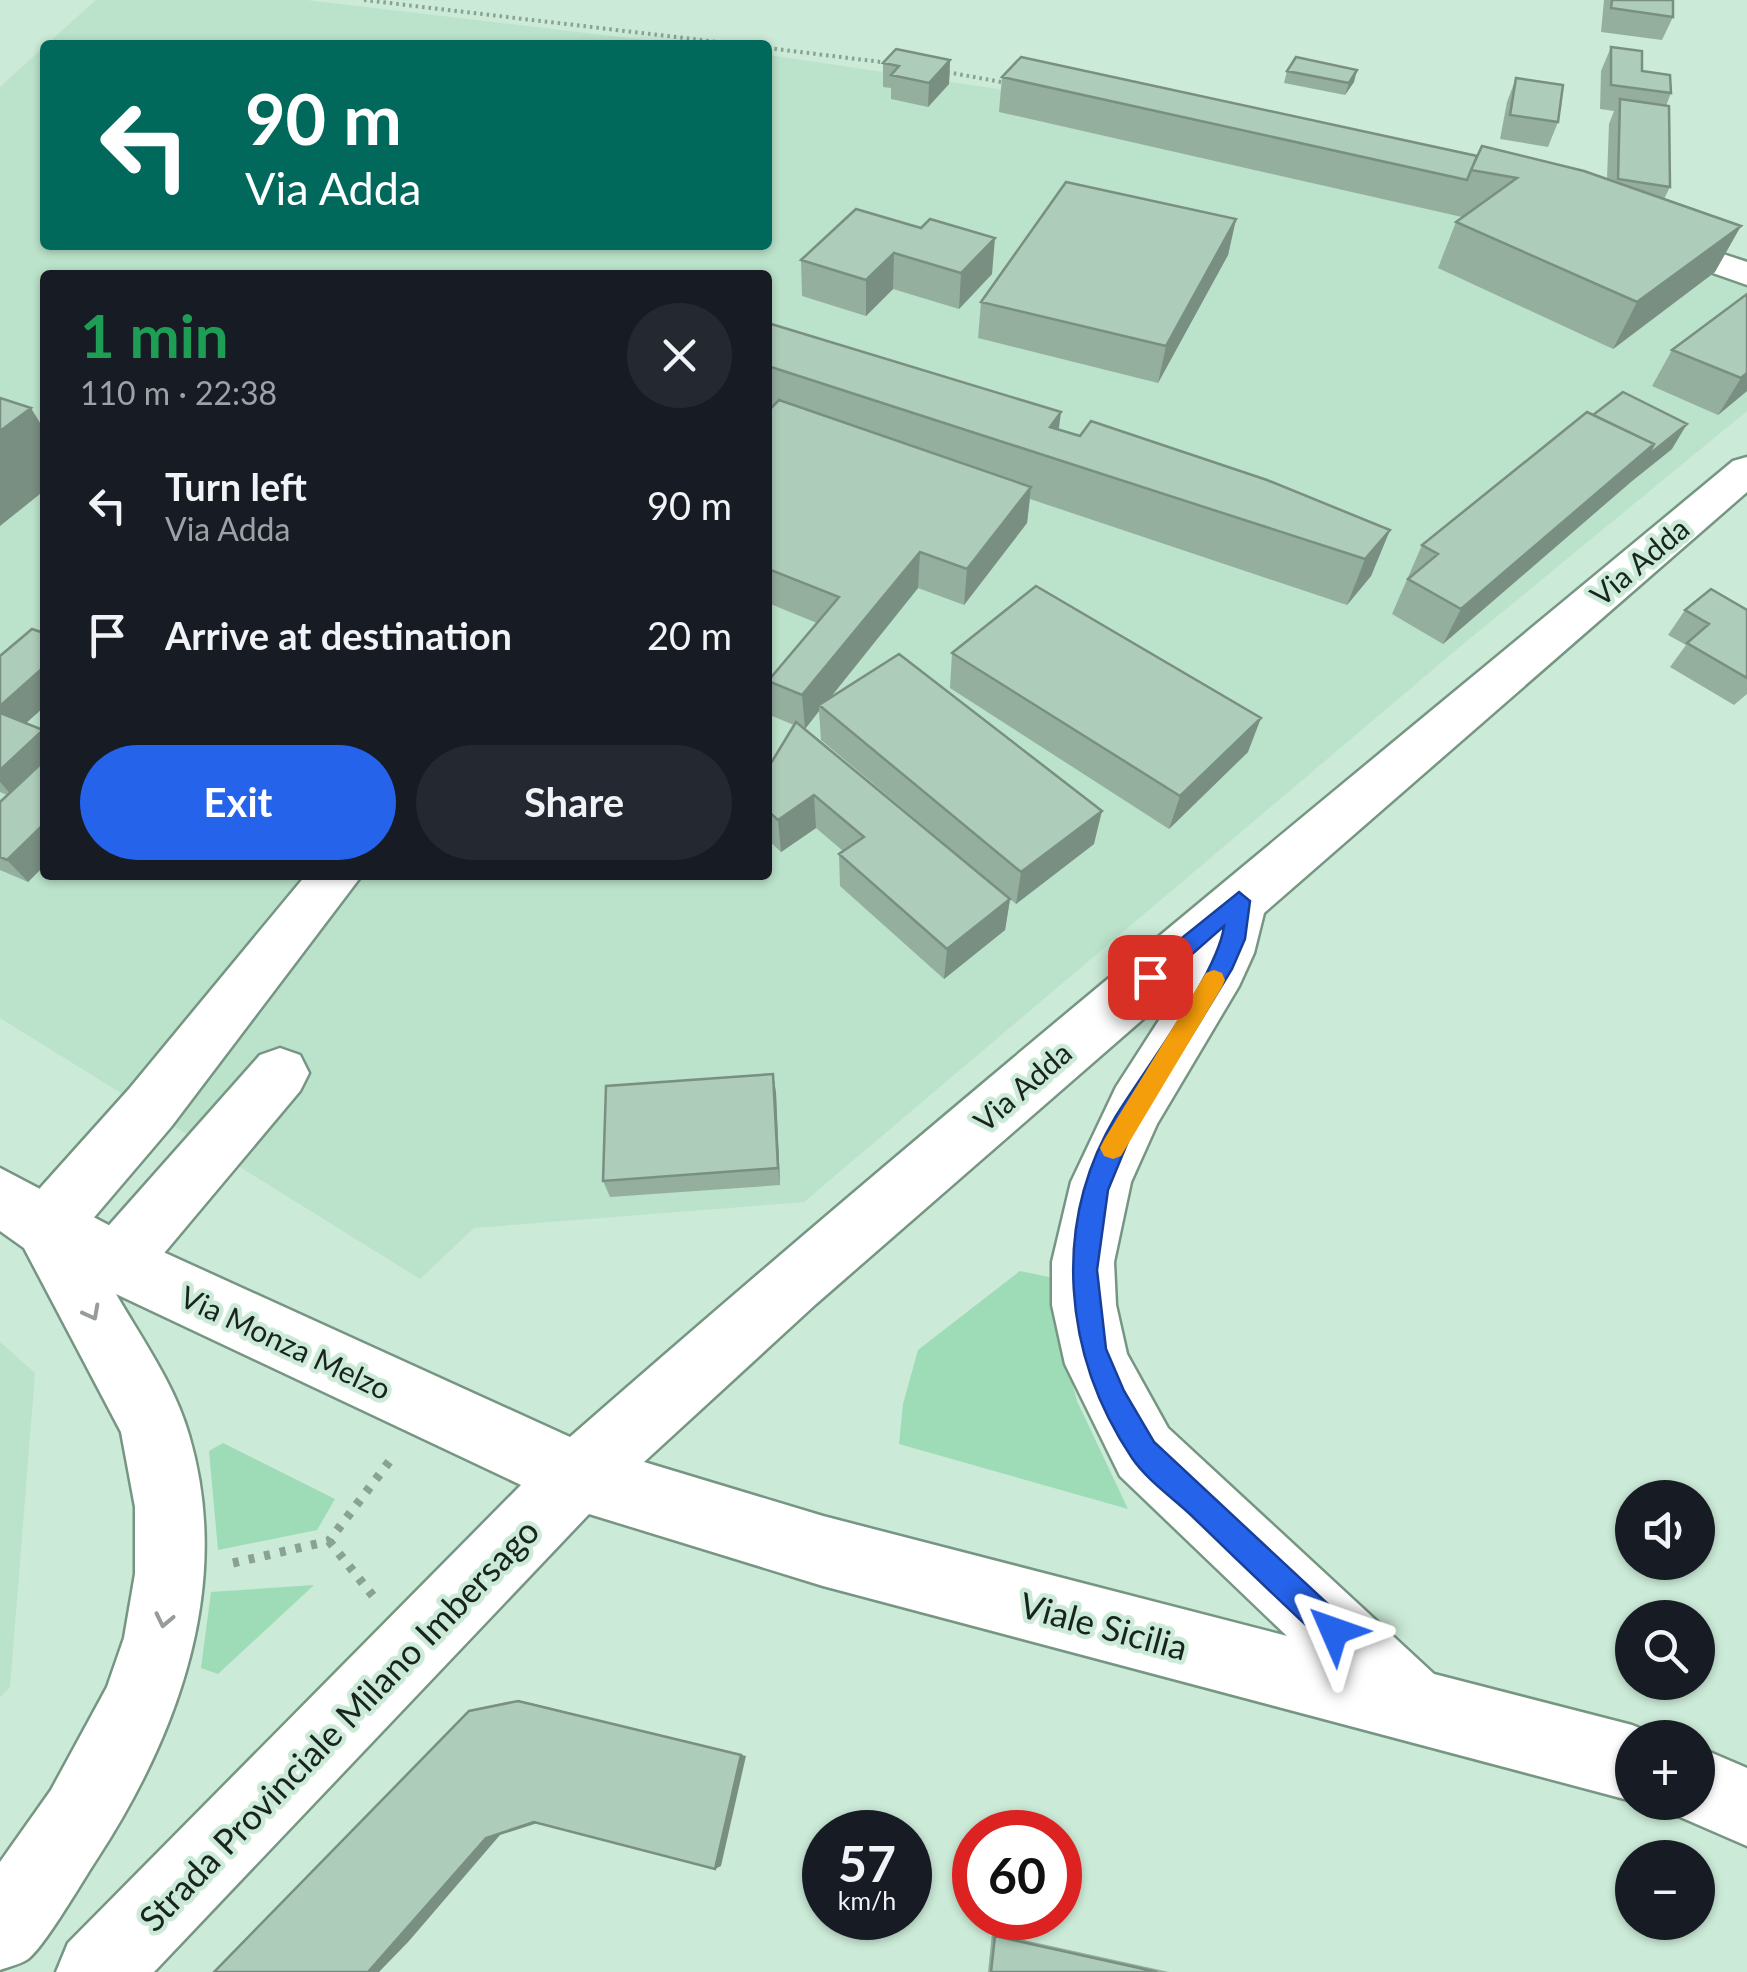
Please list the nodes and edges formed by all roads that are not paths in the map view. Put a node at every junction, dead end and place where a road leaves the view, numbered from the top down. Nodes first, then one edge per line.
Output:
1 (1620, 229) edge
2 (1747, 274) edge
3 (1747, 470) edge
4 (332, 880) edge
5 (1239, 901) junction
6 (280, 1073) dead end
7 (23, 1212) edge
8 (117, 1262) junction
9 (578, 1476) junction
10 (1416, 1708) junction
11 (1615, 1759) edge
12 (1715, 1774) edge
13 (1747, 1777) edge
14 (1715, 1793) edge
15 (1747, 1806) edge
16 (0, 1930) edge
17 (97, 1972) edge

1 - 2 main road
3 - 5 main road, Via Adda
4 - 7 main road
5 - 9 main road, Via Adda
5 - 10 main road
6 - 8 main road
7 - 8 main road, Via Monza Melzo
7 -> 16 main road
8 - 9 main road, Via Monza Melzo
9 - 10 main road, Viale Sicilia
9 - 17 main road, Strada Provinciale Milano Imbersago
10 - 11 main road, Viale Sicilia
12 - 13 main road
14 - 15 main road

